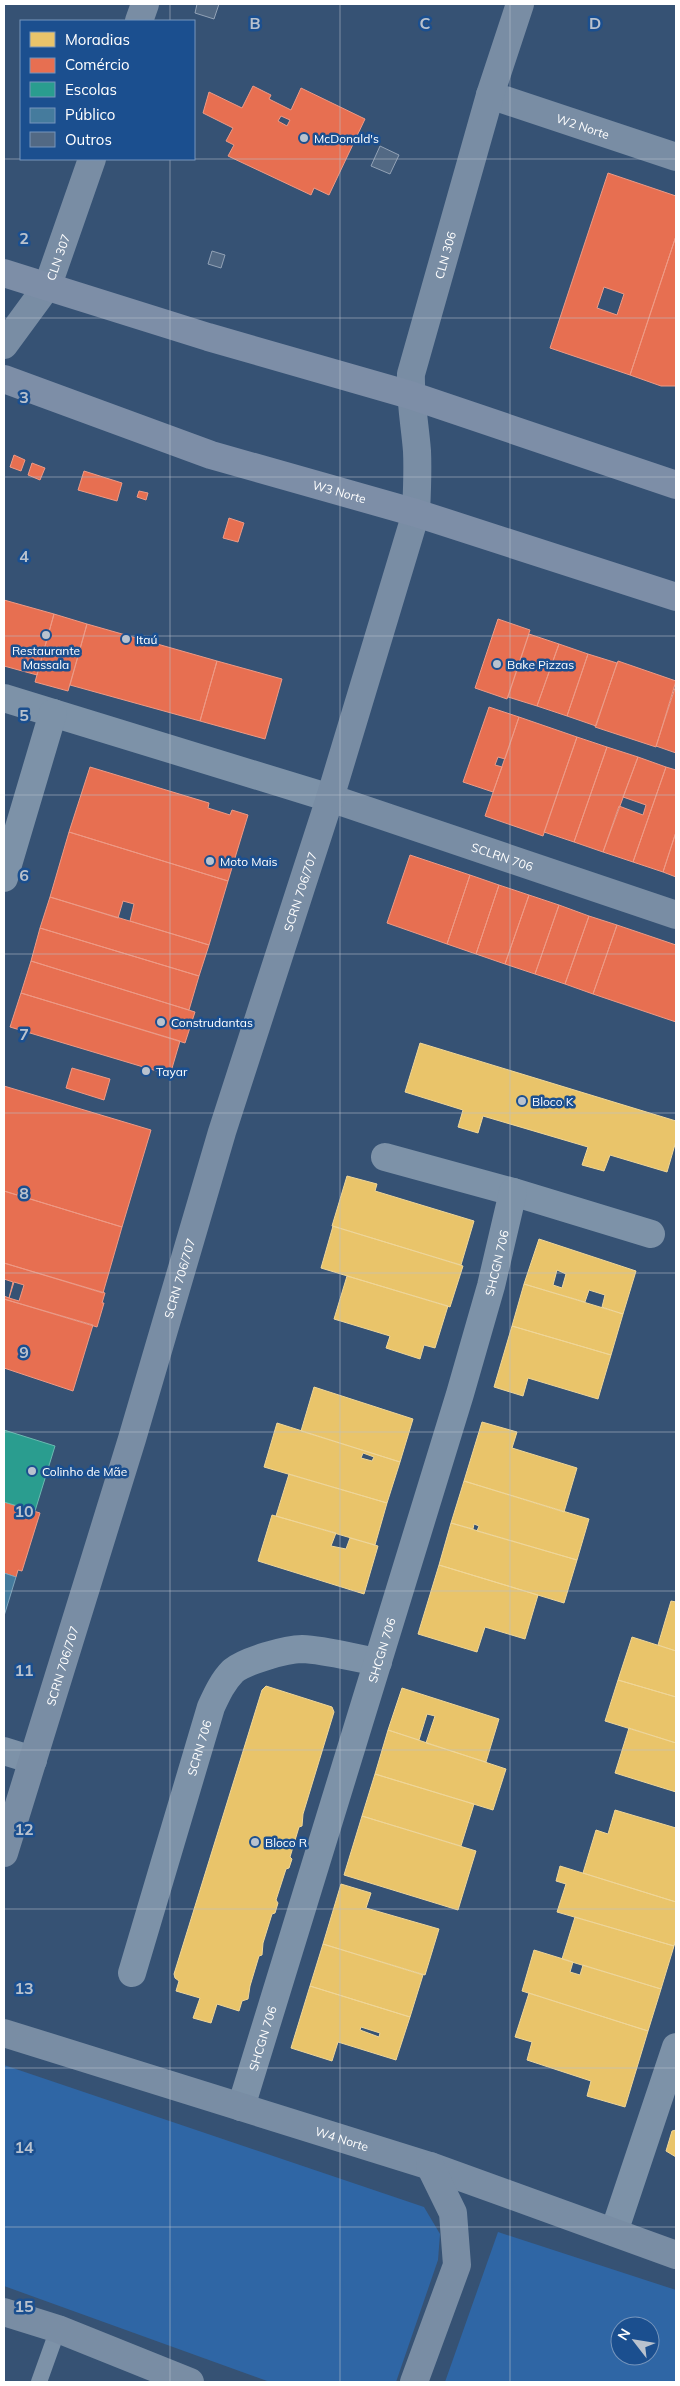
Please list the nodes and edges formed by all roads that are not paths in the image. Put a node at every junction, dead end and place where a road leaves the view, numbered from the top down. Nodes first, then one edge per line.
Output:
1 (145, 4) edge
2 (520, 4) edge
3 (139, 20) edge
4 (490, 95) junction
5 (676, 157) edge
6 (92, 160) edge
7 (4, 273) edge
8 (48, 285) junction
9 (4, 346) edge
10 (4, 379) edge
11 (410, 394) junction
12 (676, 485) edge
13 (416, 513) junction
14 (676, 596) edge
15 (4, 698) edge
16 (53, 713) junction
17 (330, 798) junction
18 (4, 878) edge
19 (676, 915) edge
20 (385, 1157) dead end
21 (513, 1192) junction
22 (651, 1234) dead end
23 (378, 1662) junction
24 (4, 1751) edge
25 (33, 1760) junction
26 (4, 1853) edge
27 (132, 1973) dead end
28 (4, 2033) edge
29 (676, 2047) edge
30 (241, 2107) junction
31 (430, 2166) junction
32 (614, 2232) junction
33 (676, 2255) edge
34 (4, 2312) edge
35 (58, 2329) junction
36 (40, 2382) edge
37 (190, 2382) edge
38 (414, 2382) edge

1 - 3 main road
2 - 4 main road, CLN 306
4 - 5 main road, W2 Norte
4 - 11 main road, CLN 306
6 - 8 main road, CLN 307
7 - 8 main road
8 - 9 main road, CLN 307
8 - 11 main road
10 - 13 main road, W3 Norte
11 - 12 main road
11 - 13 main road, CLN 306
13 - 14 main road, W3 Norte
13 - 17 main road, SCRN 706/707
15 - 16 street
16 - 17 street
16 - 18 street
17 - 19 main road, SCLRN 706
17 - 25 main road, SCRN 706/707
20 - 21 street
21 - 22 street
21 - 23 street, SHCGN 706
23 - 27 street, SCRN 706
23 - 30 street, SHCGN 706
24 - 25 street
25 - 26 main road, SCRN 706/707
28 - 30 main road, W4 Norte
29 - 32 street
30 - 31 main road, W4 Norte
31 - 32 main road, W4 Norte
31 - 38 main road
32 - 33 main road, W4 Norte
34 - 35 main road
35 - 36 lane
35 - 37 main road

